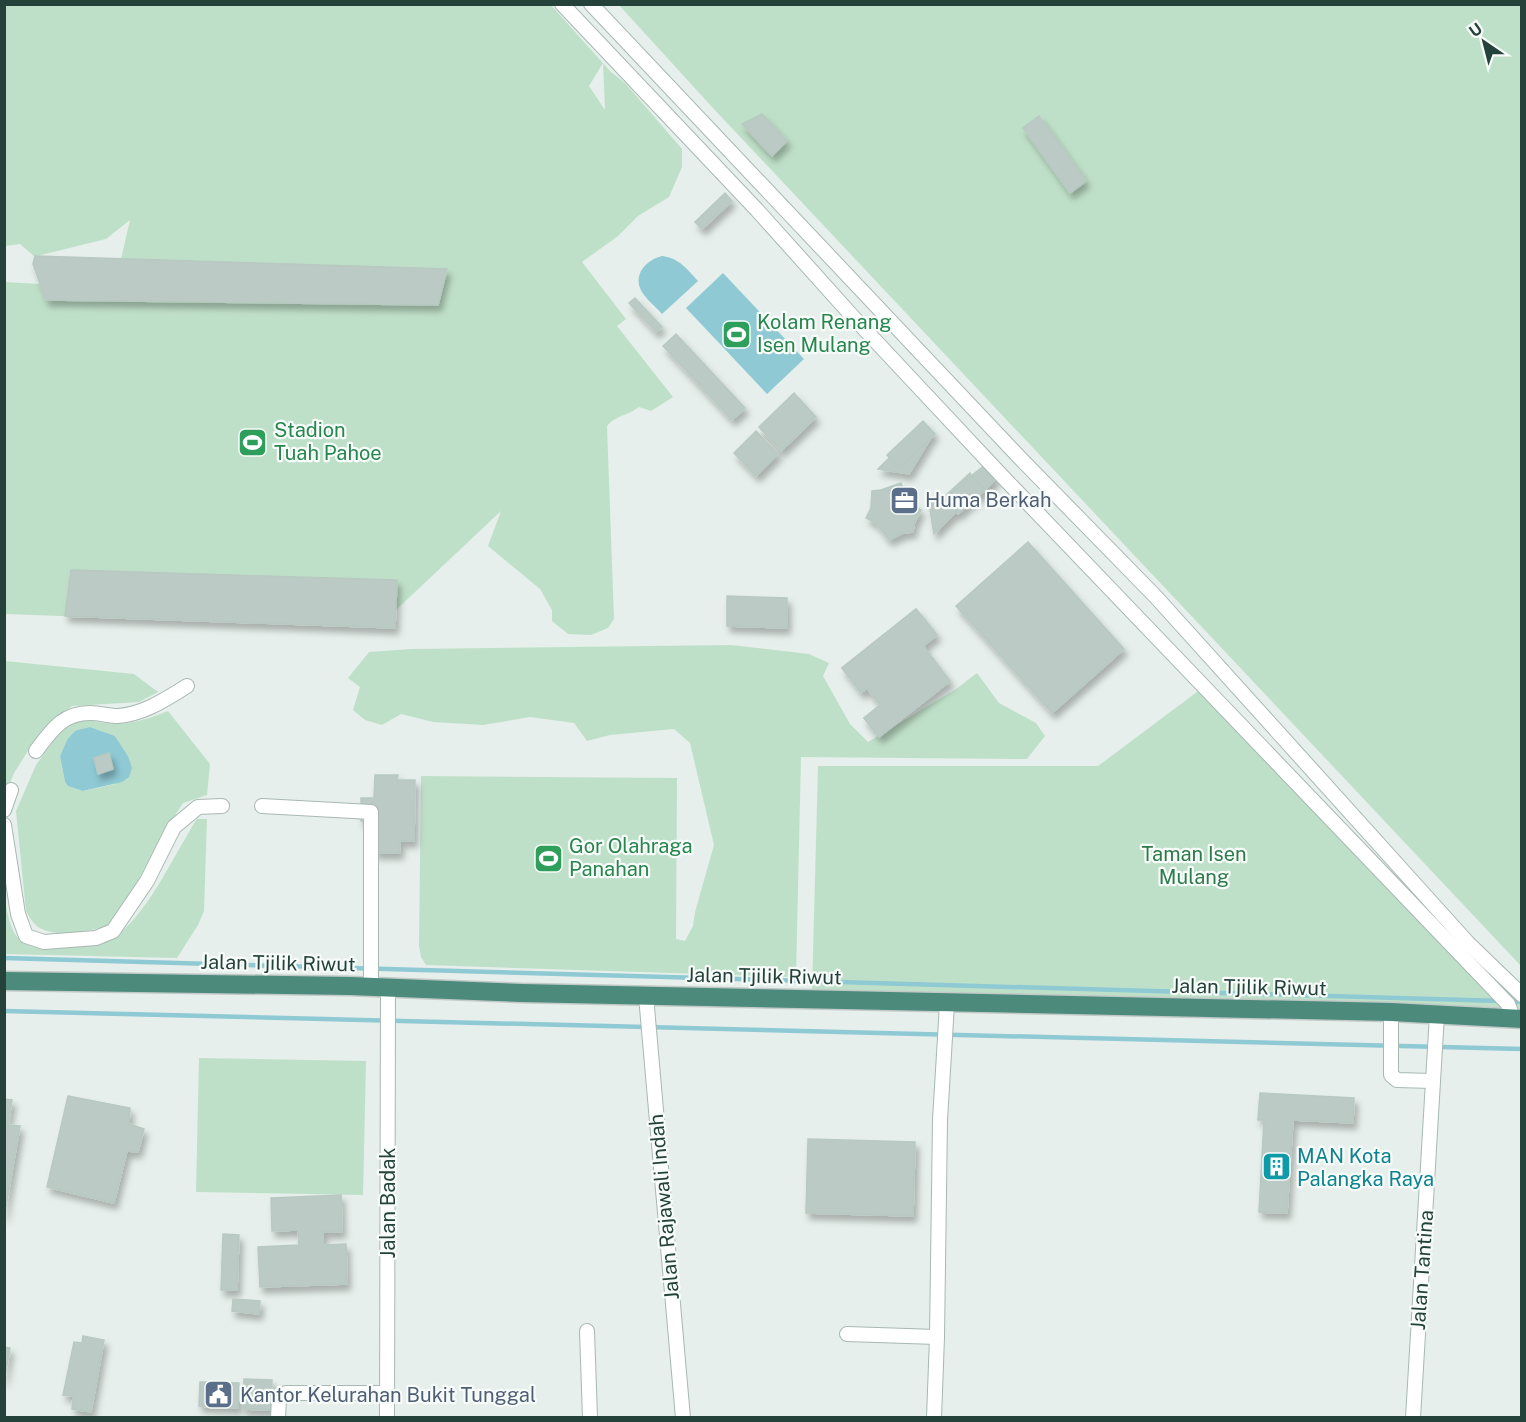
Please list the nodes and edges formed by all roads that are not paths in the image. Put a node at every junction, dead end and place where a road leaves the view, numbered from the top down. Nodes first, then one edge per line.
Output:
1 (562, 4) edge
2 (591, 4) edge
3 (187, 686) dead end
4 (36, 751) dead end
5 (11, 790) dead end
6 (222, 806) dead end
7 (262, 806) dead end
8 (4, 810) edge
9 (4, 825) edge
10 (4, 981) edge
11 (379, 988) junction
12 (1521, 995) edge
13 (646, 996) junction
14 (947, 1004) junction
15 (1391, 1012) junction
16 (1437, 1014) junction
17 (1516, 1018) edge
18 (1432, 1081) junction
19 (587, 1331) dead end
20 (848, 1334) dead end
21 (937, 1337) junction
22 (387, 1393) junction
23 (278, 1418) edge
24 (387, 1418) edge
25 (590, 1418) edge
26 (683, 1418) edge
27 (934, 1418) edge
28 (1413, 1418) edge

1 - 17 street
2 - 12 street
3 - 4 street
5 - 8 street
6 - 9 street
7 - 11 street, Jalan Badak
10 - 11 highway, Jalan Tjilik Riwut
11 - 13 highway, Jalan Tjilik Riwut
11 - 22 street, Jalan Badak
13 - 14 highway, Jalan Tjilik Riwut
13 - 26 street, Jalan Rajawali Indah
14 - 15 highway, Jalan Tjilik Riwut
14 - 21 street
15 - 16 highway, Jalan Tjilik Riwut
15 - 18 street
16 - 17 highway, Jalan Tjilik Riwut
16 - 18 street, Jalan Tantina
18 - 28 street, Jalan Tantina
19 - 25 street
20 - 21 street
21 - 27 street
22 - 23 street
22 - 24 street, Jalan Badak

